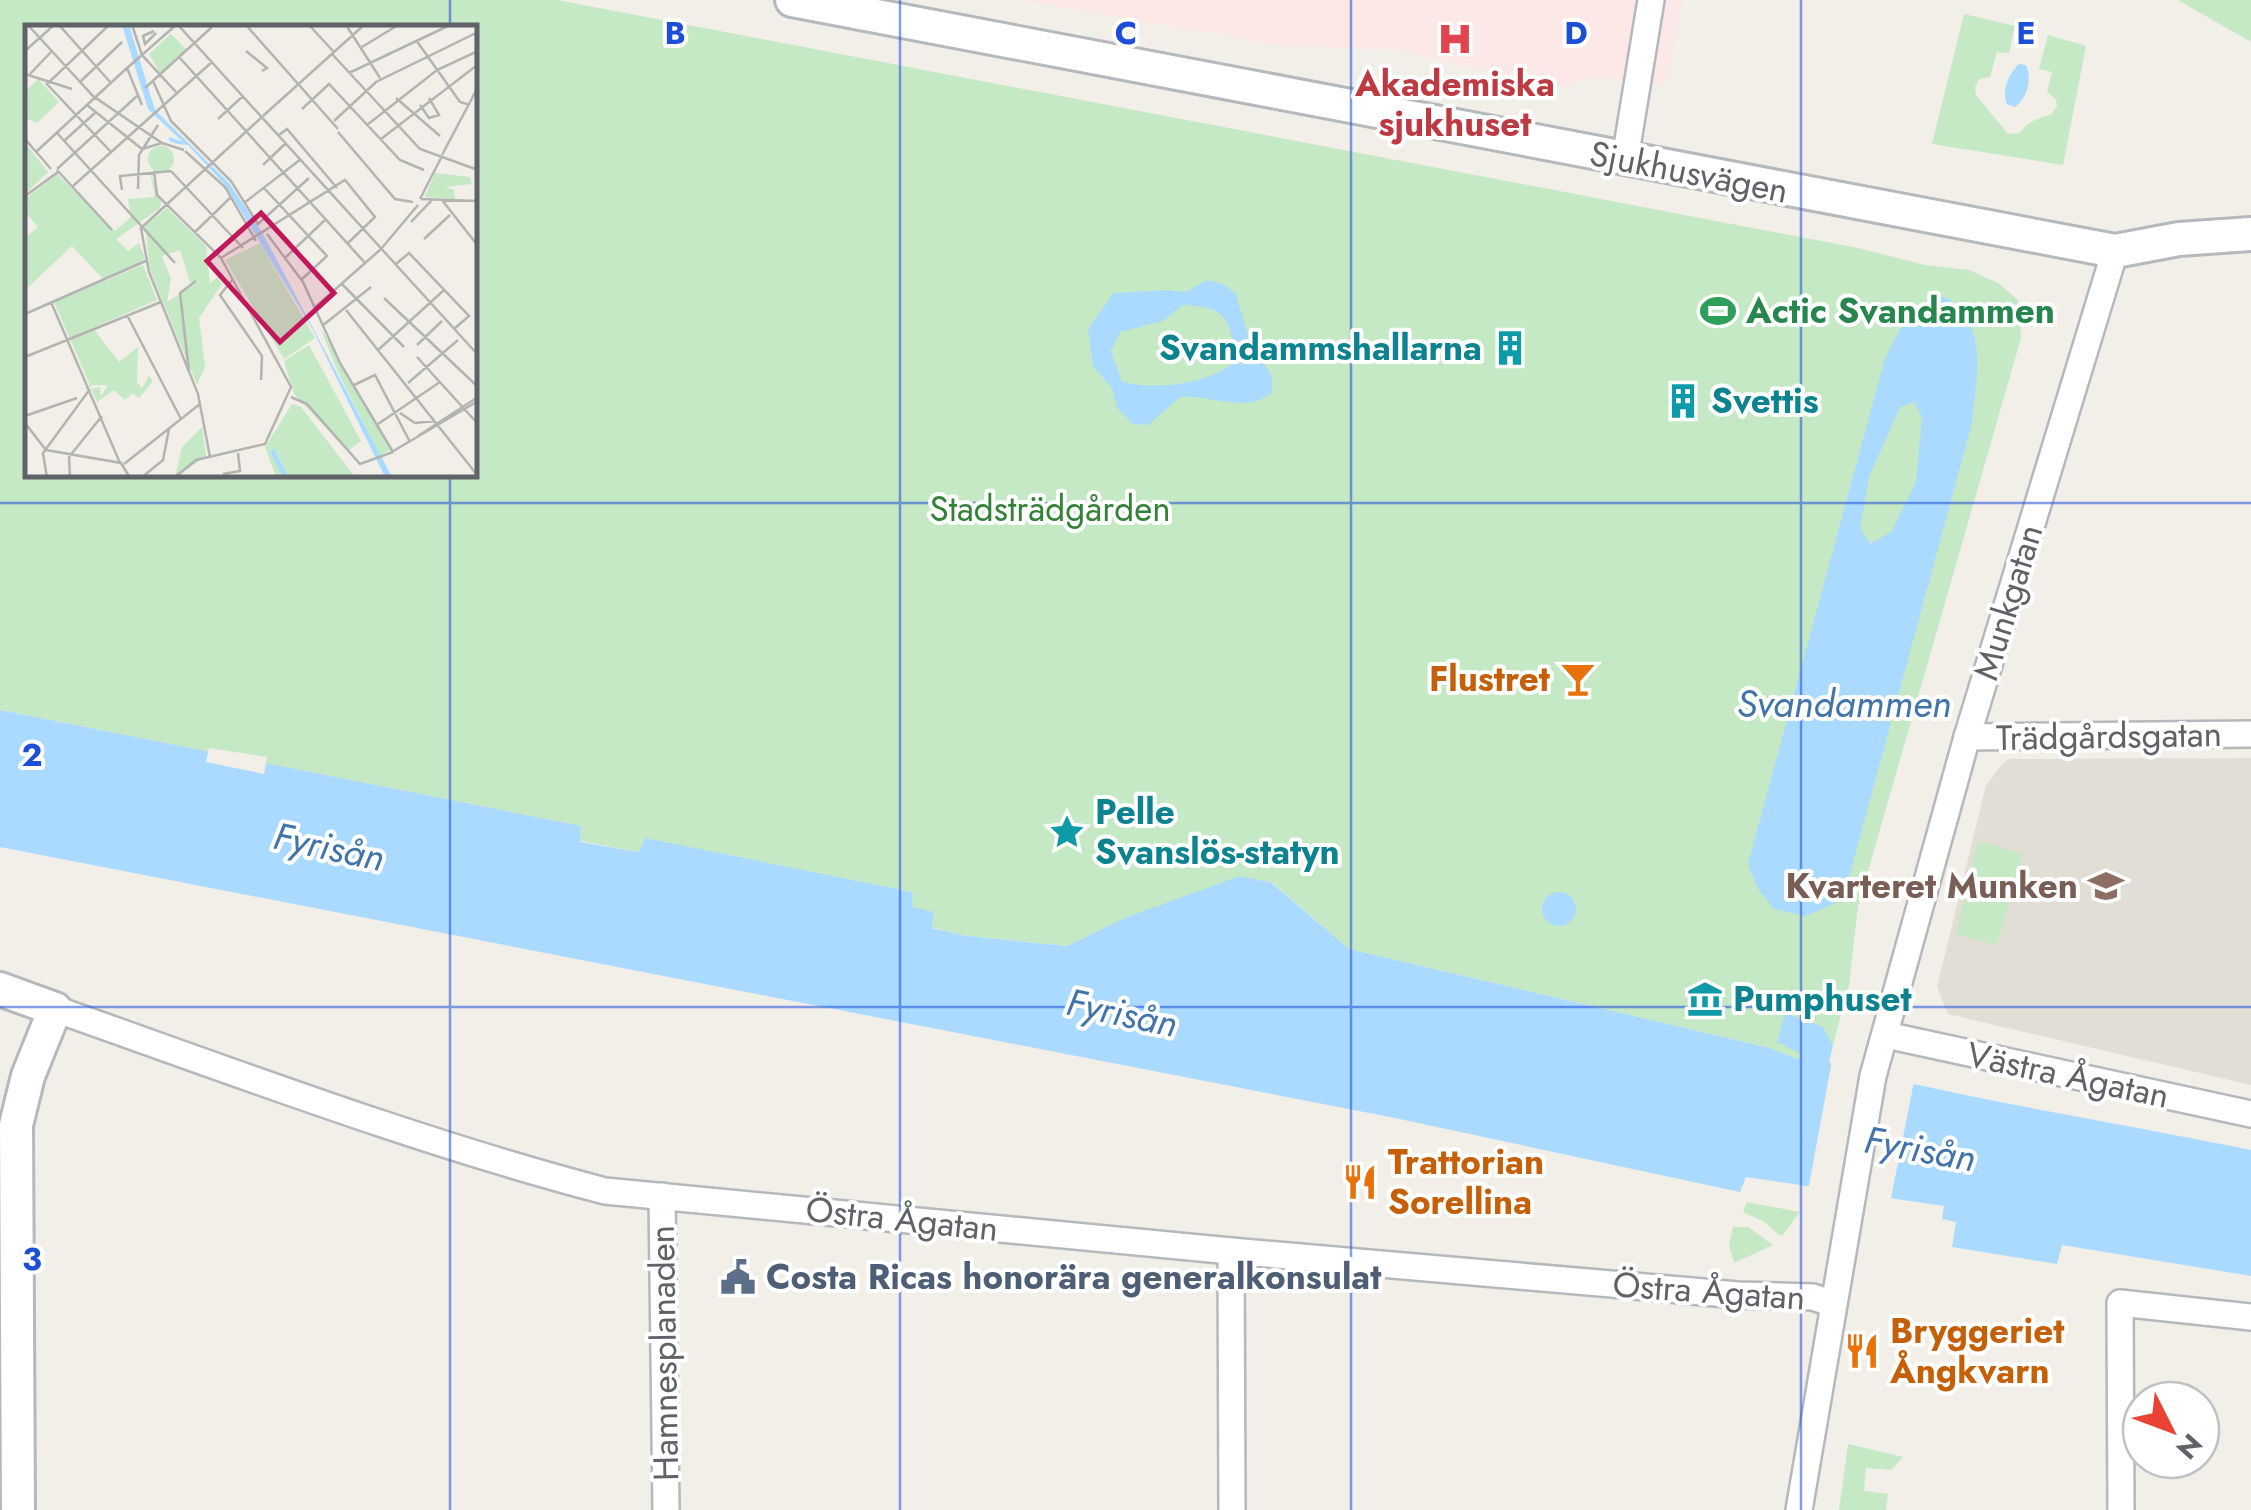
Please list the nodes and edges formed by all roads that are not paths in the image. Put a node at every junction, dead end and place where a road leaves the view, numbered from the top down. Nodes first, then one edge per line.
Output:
1 (792, 0) edge
2 (1651, 0) edge
3 (1625, 159) junction
4 (2251, 234) edge
5 (2116, 251) junction
6 (2251, 734) edge
7 (1967, 738) junction
8 (0, 989) edge
9 (55, 1009) junction
10 (1886, 1035) junction
11 (2251, 1114) edge
12 (662, 1196) junction
13 (1231, 1252) junction
14 (1833, 1304) junction
15 (2251, 1317) edge
16 (18, 1510) edge
17 (666, 1510) edge
18 (1232, 1510) edge
19 (1799, 1510) edge
20 (2121, 1510) edge

1 - 3 street, Sjukhusvägen
2 - 3 street
3 - 5 street, Sjukhusvägen
4 - 5 street
5 - 7 street, Munkgatan
6 - 7 street, Trädgårdsgatan
7 - 10 street, Munkgatan
8 - 9 street, Östra Ågatan
9 - 12 street, Östra Ågatan
9 - 16 street
10 - 11 street, Västra Ågatan
10 - 14 street, Munkgatan
12 - 13 street, Östra Ågatan
12 - 17 street, Hamnesplanaden
13 - 14 street, Östra Ågatan
13 - 18 street
14 - 19 street, Munkgatan
15 - 20 street

